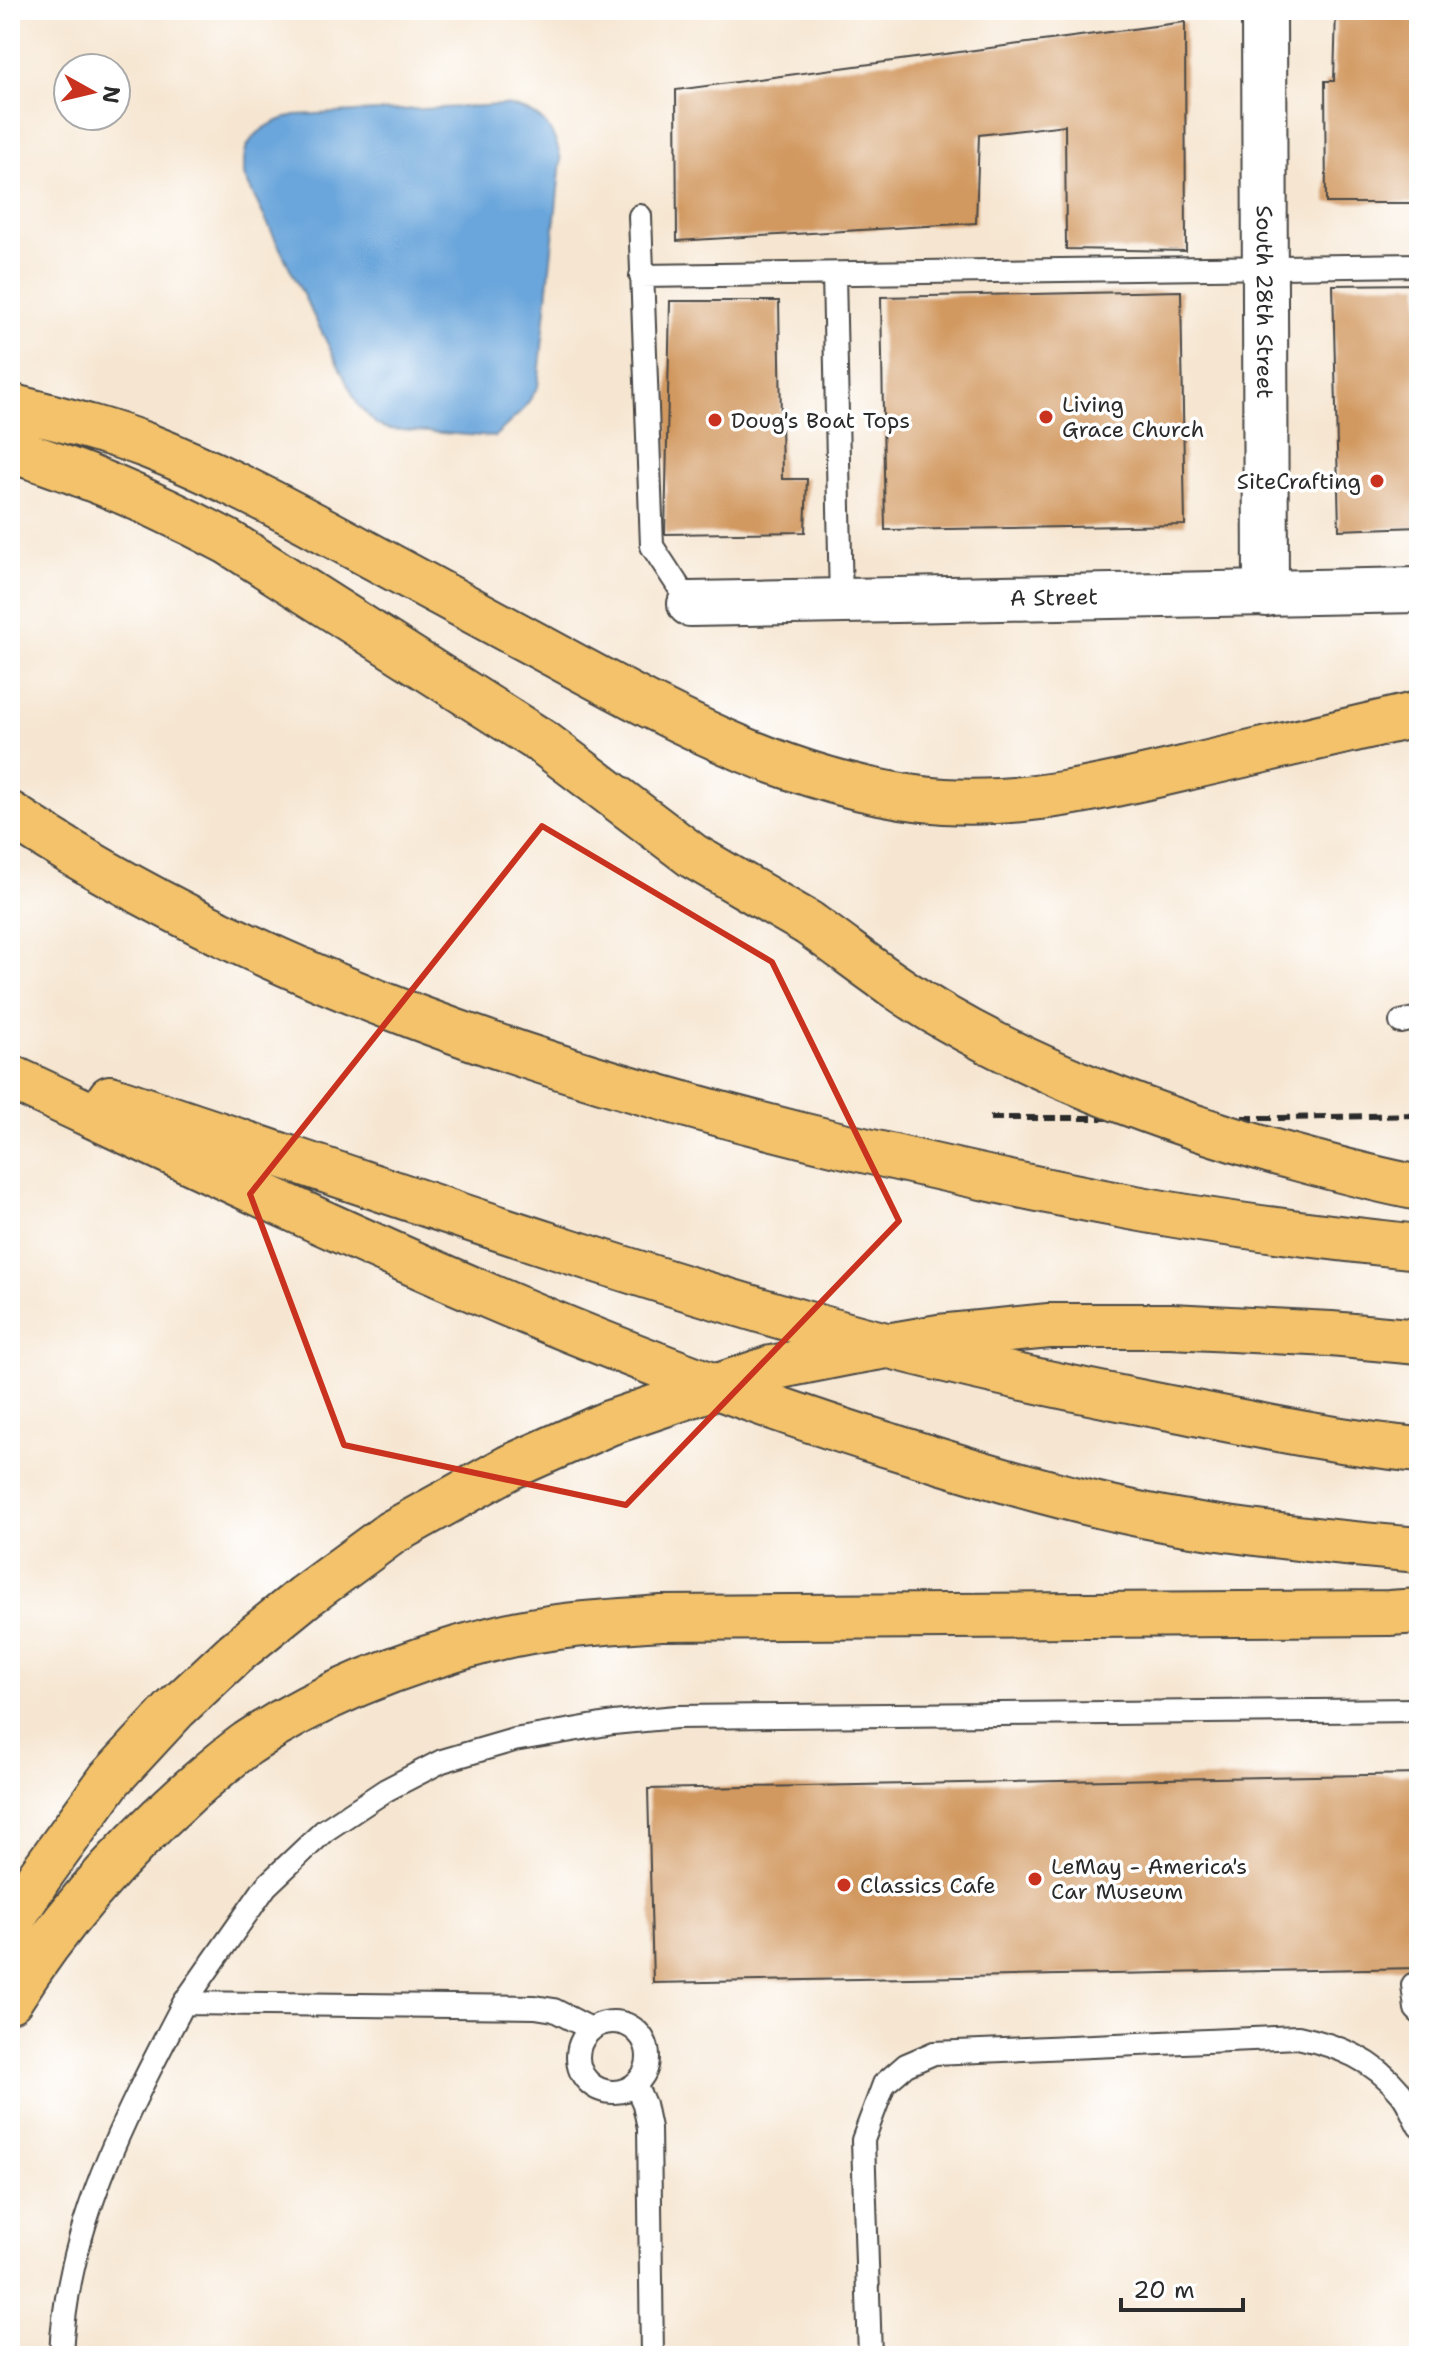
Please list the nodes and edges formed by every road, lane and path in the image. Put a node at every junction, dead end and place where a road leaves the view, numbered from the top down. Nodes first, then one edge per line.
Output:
1 (1264, 10) edge
2 (640, 216) dead end
3 (1419, 265) edge
4 (1265, 267) junction
5 (834, 274) junction
6 (641, 276) junction
7 (10, 406) edge
8 (10, 450) edge
9 (1419, 590) edge
10 (1266, 594) junction
11 (841, 602) junction
12 (690, 604) joint
13 (1419, 714) edge
14 (10, 814) edge
15 (10, 1065) edge
16 (10, 1077) edge
17 (1419, 1188) edge
18 (1419, 1247) edge
19 (1419, 1342) edge
20 (1419, 1450) edge
21 (1419, 1550) edge
22 (1419, 1611) edge
23 (1419, 1710) edge
24 (10, 1923) edge
25 (1413, 1985) dead end
26 (10, 2000) edge
27 (184, 2003) junction
28 (1419, 2012) edge
29 (591, 2029) junction
30 (635, 2084) junction
31 (1419, 2126) edge
32 (61, 2356) edge
33 (652, 2356) edge
34 (870, 2356) edge

1 - 4 street, South 28th Street
2 - 6 lane
3 - 4 lane
4 - 5 lane
4 - 10 street, South 28th Street
5 - 6 lane
5 - 11 lane
6 - 12 lane
7 - 13 highway
8 - 17 highway, bridge
9 - 10 street, A Street
10 - 11 street, A Street
11 - 12 street, A Street
14 - 18 highway
15 - 20 highway
16 - 21 highway
19 - 24 highway
22 - 26 highway
23 - 27 lane
25 - 28 lane
27 - 29 lane
27 - 32 lane
29 - 30 lane
29 - 30 lane
30 - 33 lane
31 - 34 lane

